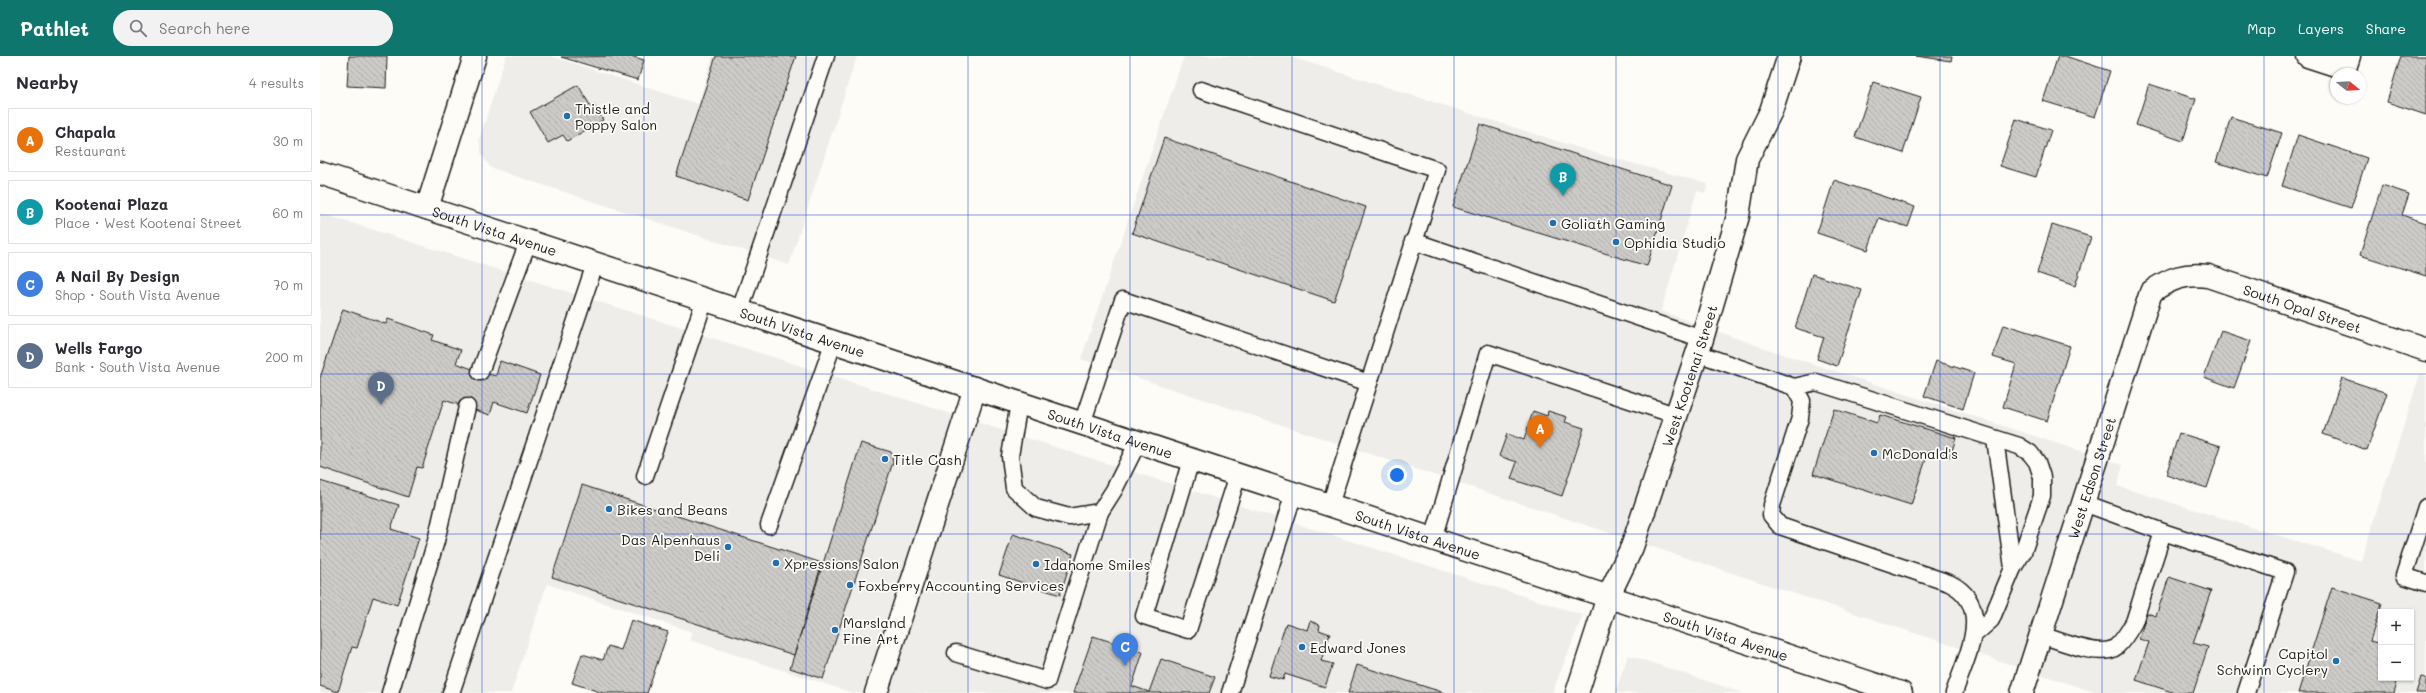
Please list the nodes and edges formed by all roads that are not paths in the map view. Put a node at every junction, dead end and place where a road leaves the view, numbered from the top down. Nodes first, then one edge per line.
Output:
1 (475, 56) edge
2 (826, 56) edge
3 (1789, 56) edge
4 (2308, 56) edge
5 (2347, 62) edge
6 (1201, 90) dead end
7 (320, 173) edge
8 (427, 208) junction
9 (1414, 241) junction
10 (528, 242) junction
11 (595, 264) junction
12 (2177, 277) joint
13 (705, 299) junction
14 (740, 310) junction
15 (834, 341) junction
16 (1700, 346) junction
17 (2426, 350) edge
18 (480, 372) dead end
19 (1369, 383) junction
20 (1794, 387) junction
21 (975, 388) junction
22 (1019, 403) junction
23 (467, 407) dead end
24 (1675, 415) junction
25 (1082, 424) junction
26 (1995, 439) junction
27 (1138, 442) junction
28 (1191, 460) junction
29 (1238, 475) junction
30 (645, 476) dead end
31 (1294, 493) junction
32 (2084, 503) junction
33 (1330, 505) junction
34 (2426, 507) edge
35 (1100, 512) junction
36 (769, 525) dead end
37 (2163, 532) junction
38 (1433, 539) junction
39 (2013, 568) junction
40 (2426, 583) edge
41 (1608, 597) junction
42 (1974, 635) junction
43 (2041, 635) junction
44 (956, 653) dead end
45 (390, 693) edge
46 (451, 693) edge
47 (876, 693) edge
48 (1230, 693) edge
49 (1577, 693) edge
50 (1901, 693) edge
51 (1954, 693) edge
52 (2022, 693) edge
53 (2246, 693) edge

1 - 8 main road
2 - 14 lane
3 - 16 main road, West Kootenai Street
4 - 5 main road
6 - 9 lane
7 - 8 main road, South Vista Avenue
8 - 10 main road, South Vista Avenue
9 - 16 lane
9 - 19 lane
10 - 11 main road, South Vista Avenue
10 - 18 lane
11 - 13 main road, South Vista Avenue
11 - 46 lane
12 - 17 main road, South Opal Street
12 - 32 main road, West Edson Street
13 - 14 main road, South Vista Avenue
13 - 30 lane
14 - 15 main road, South Vista Avenue
15 - 21 main road, South Vista Avenue
15 - 36 lane
16 - 20 lane
16 - 24 main road, West Kootenai Street
19 - 25 lane
19 - 33 lane
20 - 26 lane
20 - 42 lane
21 - 22 main road, South Vista Avenue
21 - 47 main road
22 - 25 main road, South Vista Avenue
22 - 35 lane
23 - 45 lane
24 - 38 lane
24 - 41 main road, West Kootenai Street
25 - 27 main road, South Vista Avenue
26 - 39 lane
26 - 39 lane
27 - 28 main road, South Vista Avenue
27 - 35 lane
28 - 29 main road, South Vista Avenue
28 - 29 lane
29 - 31 main road, South Vista Avenue
31 - 33 main road, South Vista Avenue
31 - 48 lane
32 - 37 lane
32 - 43 main road, West Edson Street
33 - 38 main road, South Vista Avenue
34 - 40 lane
35 - 44 lane
37 - 43 lane
37 - 53 lane
38 - 41 main road, South Vista Avenue
39 - 42 lane
41 - 49 main road, West Kootenai Street
41 - 50 main road, South Vista Avenue
42 - 51 lane
43 - 52 main road, West Edson Street

